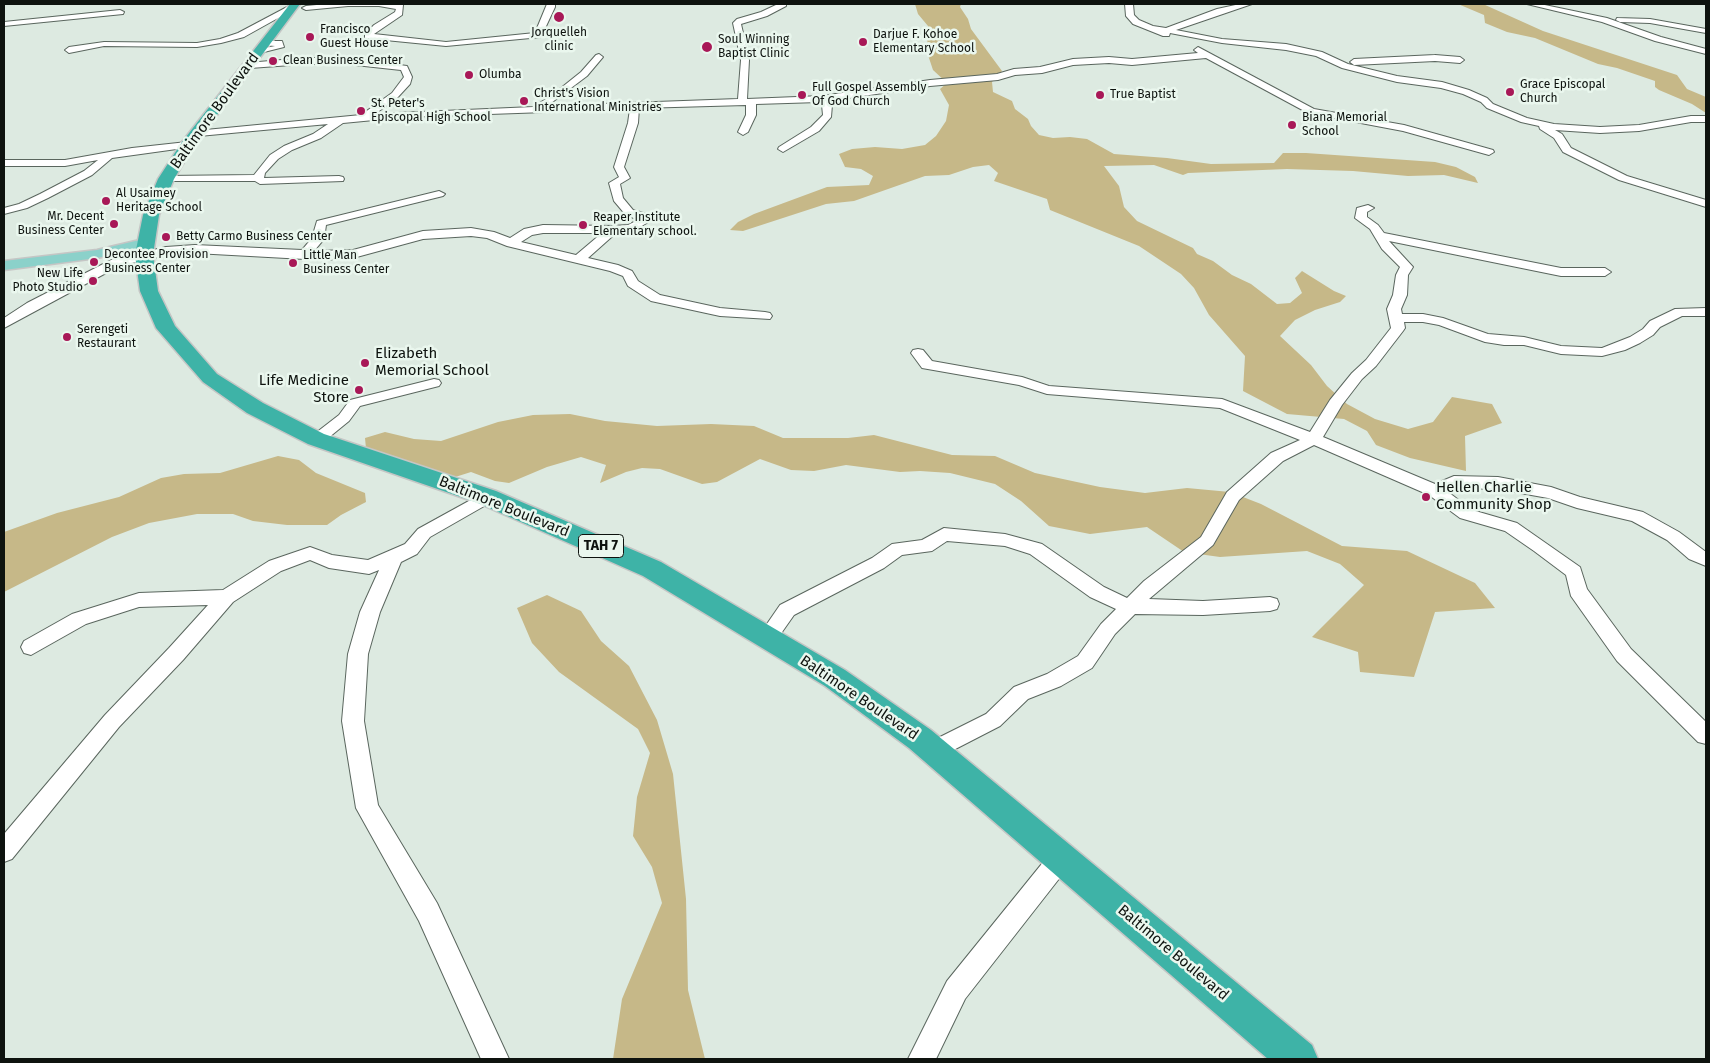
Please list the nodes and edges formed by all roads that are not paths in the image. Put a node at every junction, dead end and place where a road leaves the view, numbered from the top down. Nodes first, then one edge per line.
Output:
1 (348, 4) edge
2 (354, 4) edge
3 (551, 4) edge
4 (782, 4) edge
5 (1129, 4) edge
6 (1248, 4) edge
7 (1531, 4) edge
8 (298, 6) edge
9 (120, 12) dead end
10 (1604, 20) junction
11 (4, 24) edge
12 (1160, 29) junction
13 (1706, 31) edge
14 (69, 50) dead end
15 (1706, 52) edge
16 (258, 53) junction
17 (1207, 55) junction
18 (599, 57) dead end
19 (1460, 60) dead end
20 (1338, 63) junction
21 (822, 99) junction
22 (747, 102) junction
23 (635, 106) junction
24 (536, 109) junction
25 (365, 117) junction
26 (1706, 119) edge
27 (340, 120) junction
28 (1535, 122) junction
29 (743, 132) dead end
30 (193, 139) junction
31 (783, 149) dead end
32 (1489, 152) dead end
33 (114, 154) junction
34 (4, 163) edge
35 (258, 178) junction
36 (166, 179) junction
37 (339, 179) dead end
38 (439, 194) dead end
39 (1706, 204) edge
40 (1368, 208) dead end
41 (4, 211) edge
42 (613, 230) junction
43 (1380, 236) junction
44 (511, 243) junction
45 (144, 249) junction
46 (305, 254) junction
47 (578, 260) junction
48 (4, 266) edge
49 (1605, 272) dead end
50 (1706, 312) edge
51 (765, 316) dead end
52 (1396, 318) junction
53 (4, 324) edge
54 (918, 353) dead end
55 (434, 383) dead end
56 (316, 439) junction
57 (1314, 439) junction
58 (1435, 491) junction
59 (487, 497) junction
60 (394, 558) junction
61 (1706, 559) edge
62 (226, 597) junction
63 (1270, 604) dead end
64 (1130, 607) junction
65 (768, 637) junction
66 (31, 647) dead end
67 (1706, 735) edge
68 (934, 751) junction
69 (4, 851) edge
70 (1061, 858) junction
71 (495, 1059) edge
72 (922, 1059) edge
73 (1298, 1059) edge

1 - 2 street
1 - 3 street
1 - 8 street
4 - 22 street
5 - 12 street
6 - 12 street
7 - 10 street
8 - 14 street
8 - 16 highway, Baltimore Boulevard / TAH 7
9 - 11 street
10 - 13 street
10 - 15 street
12 - 17 street
12 - 20 street
16 - 25 street
16 - 30 highway, Baltimore Boulevard / TAH 7
17 - 21 street
17 - 32 street
18 - 24 street
19 - 20 street
20 - 28 street
21 - 22 street
21 - 31 street
22 - 23 street
22 - 29 street
23 - 24 street
23 - 42 street
24 - 25 street
25 - 27 street
26 - 28 street
27 - 30 street
27 - 35 street
28 - 39 street
30 - 33 street
30 - 36 highway, Baltimore Boulevard / TAH 7
33 - 34 street
33 - 41 street
35 - 36 street
35 - 37 street
36 - 45 highway, Baltimore Boulevard / TAH 7
38 - 46 street
40 - 43 street
42 - 44 street
42 - 47 street
43 - 49 street
43 - 52 street
44 - 46 street
44 - 47 street
45 - 46 street
45 - 48 main road
45 - 53 street
45 - 56 highway, Baltimore Boulevard / TAH 7
47 - 51 street
50 - 52 street
52 - 57 street
54 - 57 street
55 - 56 street
56 - 59 highway, Baltimore Boulevard / TAH 7
57 - 58 street
57 - 64 street
58 - 61 street
58 - 67 street
59 - 60 street
59 - 65 highway, Baltimore Boulevard / TAH 7
60 - 62 street
60 - 71 street
62 - 66 street
62 - 69 street
63 - 64 street
64 - 65 street
64 - 68 street
65 - 68 highway, Baltimore Boulevard / TAH 7
68 - 70 highway, Baltimore Boulevard / TAH 7
70 - 72 street
70 - 73 highway, Baltimore Boulevard / TAH 7

